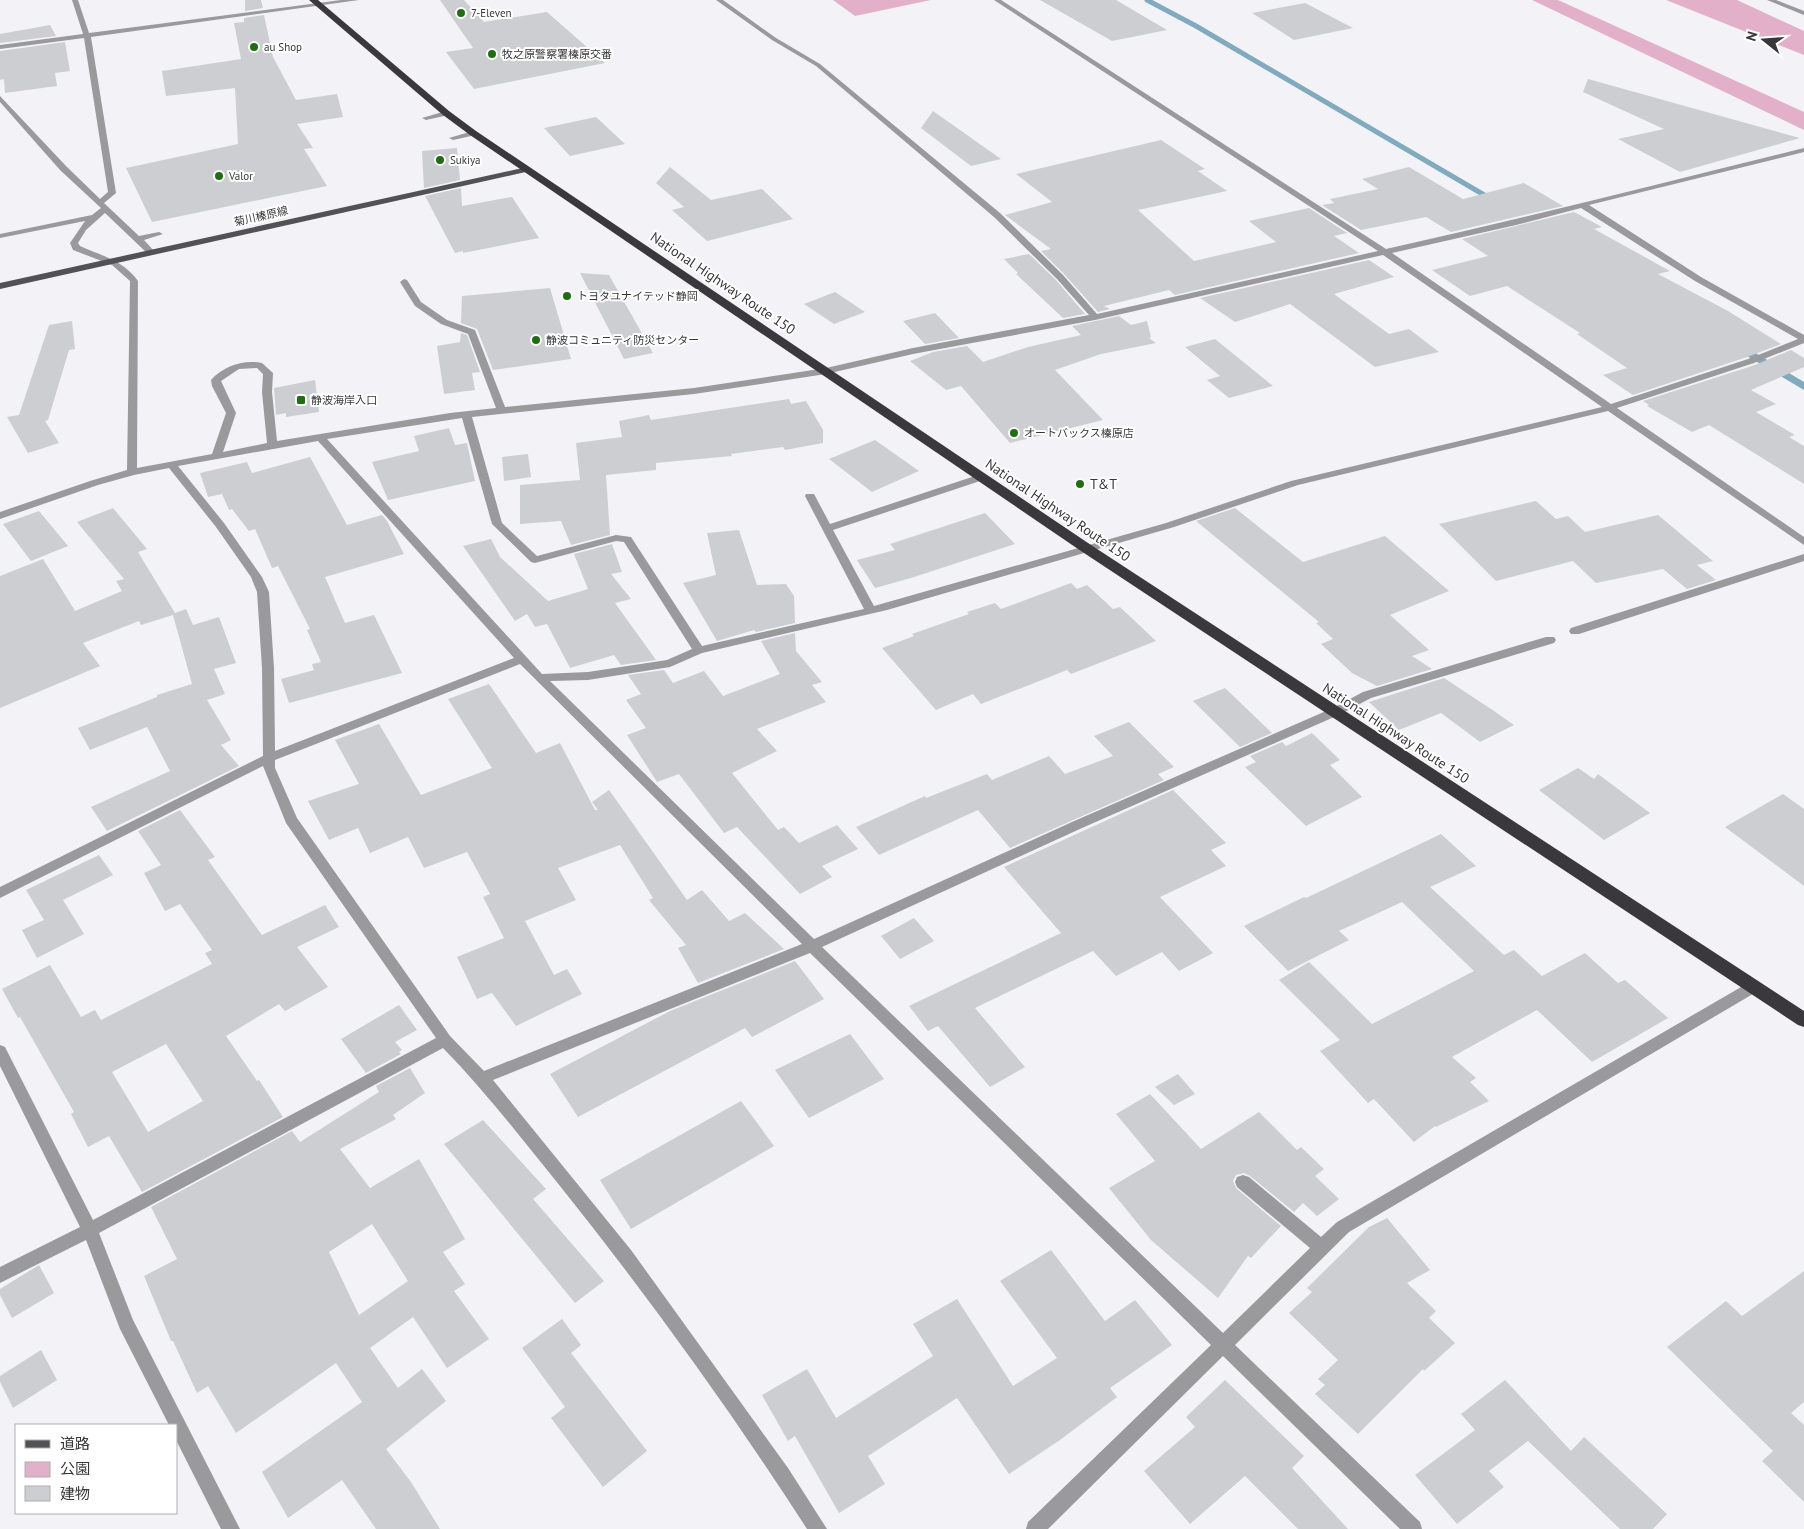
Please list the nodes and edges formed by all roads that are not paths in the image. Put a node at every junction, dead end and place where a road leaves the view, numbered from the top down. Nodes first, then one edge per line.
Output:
1 (75, 0) edge
2 (356, 0) edge
3 (719, 0) edge
4 (997, 0) edge
5 (1770, 0) edge
6 (316, 3) edge
7 (1804, 13) edge
8 (87, 36) junction
9 (0, 47) edge
10 (0, 98) edge
11 (446, 113) junction
12 (426, 118) dead end
13 (473, 133) junction
14 (453, 138) dead end
15 (1804, 150) edge
16 (527, 169) junction
17 (1583, 205) junction
18 (102, 206) junction
19 (93, 217) junction
20 (159, 234) dead end
21 (0, 236) edge
22 (139, 239) junction
23 (151, 252) junction
24 (1386, 253) junction
25 (112, 261) junction
26 (404, 282) dead end
27 (0, 286) edge
28 (1095, 316) junction
29 (1804, 340) edge
30 (826, 371) junction
31 (1608, 408) junction
32 (501, 410) junction
33 (466, 414) junction
34 (320, 437) junction
35 (272, 445) junction
36 (216, 456) junction
37 (171, 464) junction
38 (132, 472) junction
39 (982, 477) junction
40 (810, 496) dead end
41 (0, 516) edge
42 (828, 528) junction
43 (1804, 542) edge
44 (1086, 548) junction
45 (1804, 557) edge
46 (871, 611) junction
47 (1575, 631) dead end
48 (1550, 640) dead end
49 (699, 650) junction
50 (521, 659) junction
51 (539, 678) junction
52 (1337, 711) junction
53 (269, 758) junction
54 (0, 893) edge
55 (812, 946) junction
56 (1753, 987) junction
57 (1804, 1020) edge
58 (445, 1040) junction
59 (0, 1051) edge
60 (482, 1078) junction
61 (1243, 1182) dead end
62 (90, 1230) junction
63 (1322, 1248) junction
64 (0, 1274) edge
65 (1222, 1345) junction
66 (177, 1424) edge
67 (178, 1425) edge
68 (231, 1529) edge
69 (818, 1529) edge
70 (1035, 1529) edge
71 (1414, 1529) edge

1 - 8 street
2 - 6 street
3 - 28 street
4 - 24 street
5 - 7 street
6 - 8 street
6 - 11 highway, National Highway Route 150
8 - 9 street
8 - 18 street
10 - 18 street
11 - 12 street
11 - 13 highway, National Highway Route 150
13 - 14 street
13 - 16 highway, National Highway Route 150
15 - 17 street
16 - 23 main road, 菊川榛原線
16 - 30 highway, National Highway Route 150
17 - 24 street
17 - 29 street
18 - 19 street
18 - 22 street
19 - 21 street
19 - 25 street
20 - 22 street
22 - 23 street
23 - 25 main road, 菊川榛原線
24 - 28 street
24 - 31 street
25 - 27 main road, 菊川榛原線
25 - 38 street
26 - 32 street
28 - 30 street
29 - 31 street
30 - 32 street
30 - 39 highway, National Highway Route 150
31 - 43 street
31 - 44 street
32 - 33 street
33 - 34 street
33 - 49 street
34 - 35 street
34 - 50 street
35 - 36 street
35 - 36 street
36 - 37 street
37 - 38 street
37 - 53 street
38 - 41 street
39 - 42 street
39 - 44 highway, National Highway Route 150
40 - 42 street
42 - 46 street
44 - 46 street
44 - 52 highway, National Highway Route 150
45 - 47 street
46 - 49 street
48 - 52 street
49 - 51 street
50 - 51 street
50 - 53 street
51 - 55 street
52 - 55 street
52 - 56 highway, National Highway Route 150
53 - 54 street
53 - 58 street
55 - 60 street
55 - 65 street
56 - 57 highway, National Highway Route 150
56 - 63 street
58 - 60 street
58 - 62 street
59 - 62 street
60 - 69 street
61 - 63 street
62 - 64 street
62 - 66 street
63 - 65 street
65 - 70 street
65 - 71 street
67 - 68 street

